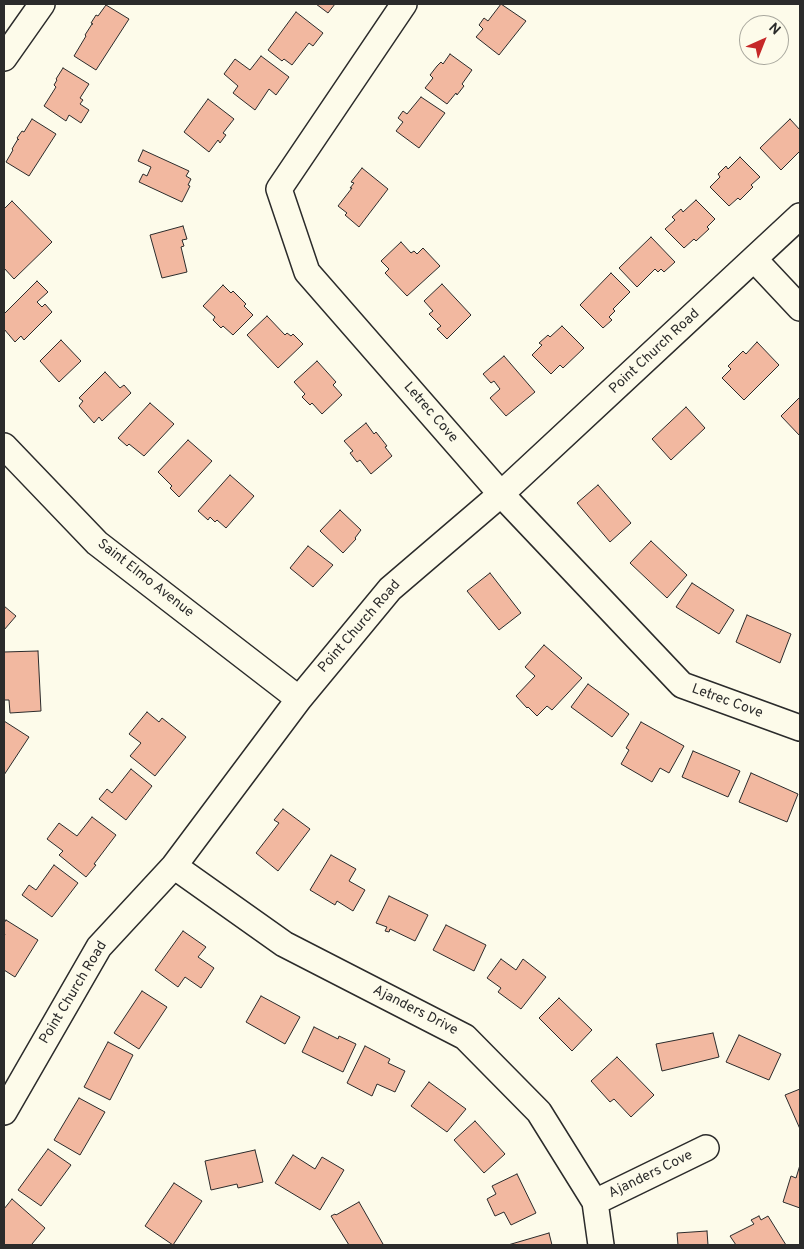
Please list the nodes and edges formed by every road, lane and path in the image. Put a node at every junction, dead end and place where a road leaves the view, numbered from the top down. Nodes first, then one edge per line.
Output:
1 (42, 4) edge
2 (404, 4) edge
3 (4, 58) edge
4 (800, 216) edge
5 (754, 260) junction
6 (800, 308) edge
7 (4, 446) edge
8 (501, 494) junction
9 (299, 699) junction
10 (800, 728) edge
11 (174, 866) junction
12 (4, 1112) edge
13 (706, 1148) dead end
14 (595, 1202) junction
15 (601, 1245) edge

1 - 3 street
2 - 8 street, Letrec Cove
4 - 5 street, Point Church Road
5 - 6 street
5 - 8 street, Point Church Road
7 - 9 street, Saint Elmo Avenue
8 - 9 street, Point Church Road
8 - 10 street, Letrec Cove
9 - 11 street, Point Church Road
11 - 12 street, Point Church Road
11 - 14 street, Ajanders Drive
13 - 14 street, Ajanders Cove
14 - 15 street, Ajanders Drive

